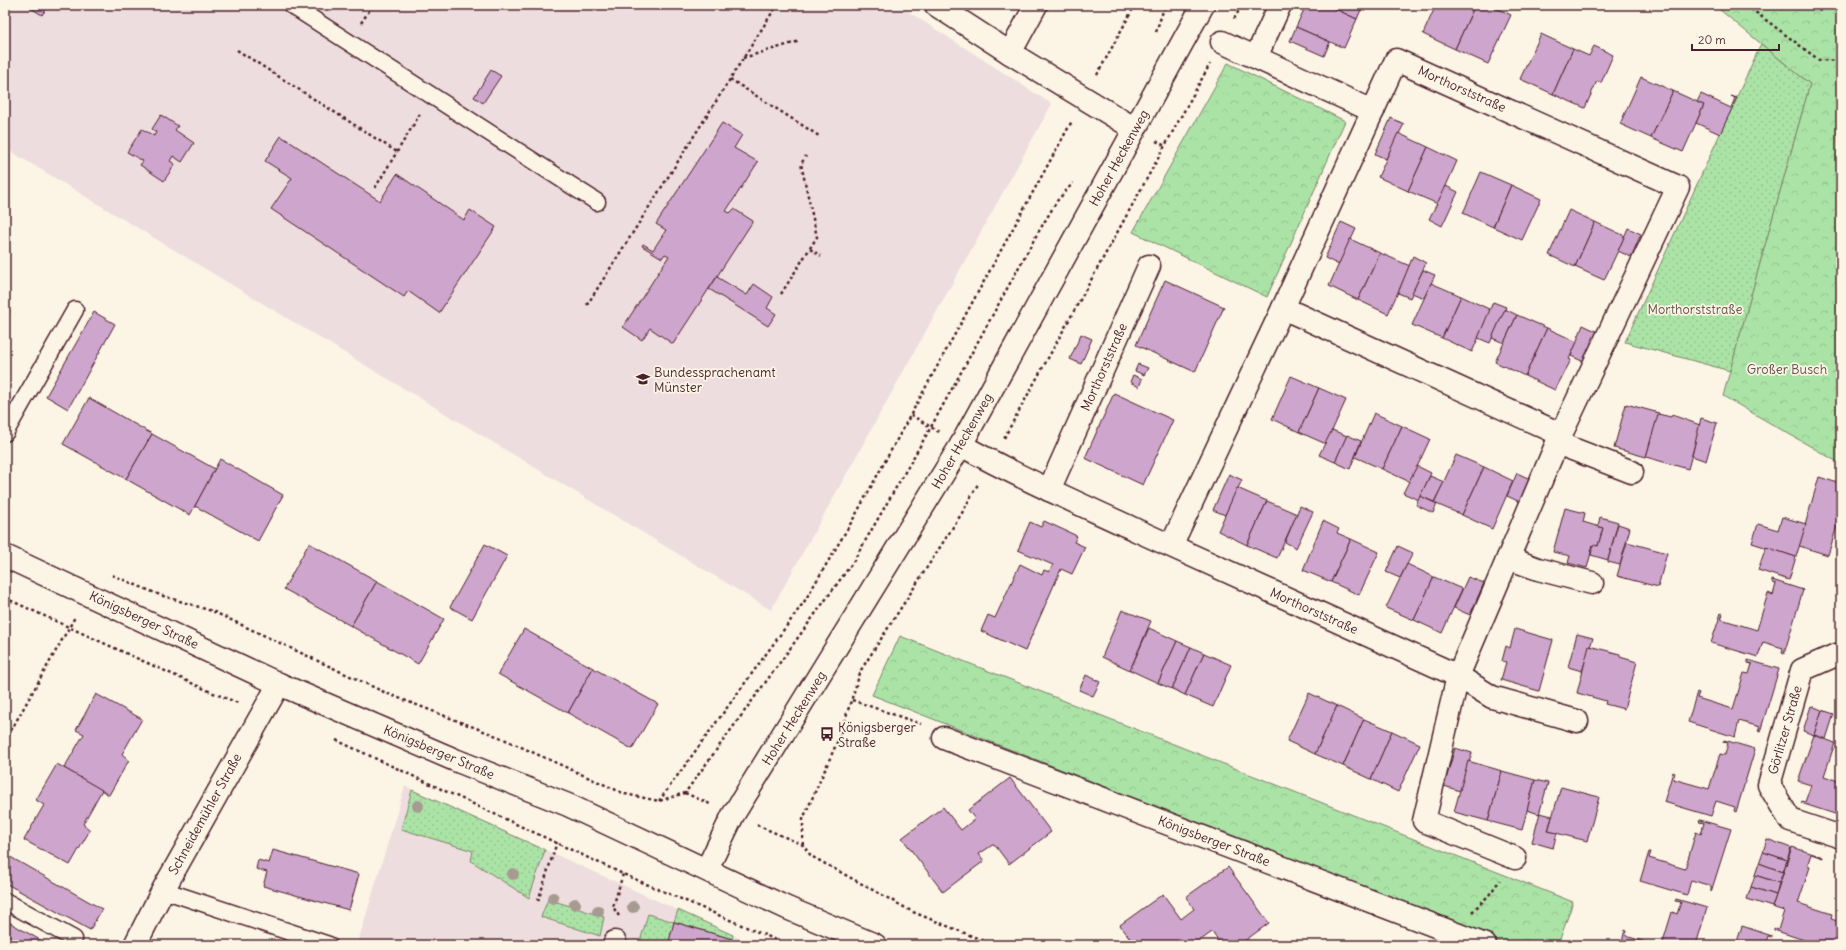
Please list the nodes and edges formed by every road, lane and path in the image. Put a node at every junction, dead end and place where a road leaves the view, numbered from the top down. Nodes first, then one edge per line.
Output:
1 (291, 5) edge
2 (777, 5) edge
3 (936, 5) edge
4 (1036, 5) edge
5 (1136, 5) edge
6 (1165, 5) edge
7 (1203, 5) edge
8 (1242, 5) edge
9 (1280, 5) edge
10 (1746, 5) edge
11 (1156, 33) dead end
12 (800, 41) dead end
13 (1222, 42) junction
14 (237, 50) dead end
15 (1010, 54) junction
16 (1256, 57) junction
17 (743, 58) junction
18 (1841, 61) edge
19 (730, 80) junction
20 (432, 95) junction
21 (1084, 99) junction
22 (1373, 111) junction
23 (1135, 129) junction
24 (819, 136) dead end
25 (397, 152) junction
26 (806, 156) dead end
27 (1076, 180) dead end
28 (375, 188) dead end
29 (597, 202) dead end
30 (810, 249) junction
31 (822, 256) dead end
32 (1149, 266) dead end
33 (781, 294) dead end
34 (587, 305) dead end
35 (1283, 308) junction
36 (75, 310) dead end
37 (911, 415) junction
38 (932, 427) junction
39 (5, 434) edge
40 (1559, 439) junction
41 (961, 445) junction
42 (991, 462) junction
43 (1632, 472) dead end
44 (1049, 490) junction
45 (1171, 546) junction
46 (5, 556) edge
47 (1508, 558) junction
48 (110, 574) dead end
49 (1592, 583) dead end
50 (88, 594) junction
51 (5, 598) edge
52 (69, 627) junction
53 (1841, 657) edge
54 (1458, 676) junction
55 (278, 684) junction
56 (852, 700) junction
57 (263, 711) junction
58 (1577, 721) dead end
59 (334, 738) dead end
60 (944, 738) joint
61 (5, 741) edge
62 (685, 793) junction
63 (660, 802) junction
64 (733, 815) junction
65 (1841, 837) edge
66 (556, 842) junction
67 (803, 845) junction
68 (1515, 858) joint
69 (707, 869) junction
70 (624, 874) junction
71 (163, 890) junction
72 (5, 900) edge
73 (538, 901) dead end
74 (1452, 932) junction
75 (74, 939) dead end
76 (615, 944) edge
77 (135, 945) edge
78 (329, 945) edge
79 (788, 945) edge
80 (875, 945) edge
81 (994, 945) edge
82 (1485, 945) edge

1 - 20 lane
2 - 17 path
3 - 15 street
4 - 15 street
5 - 21 path
6 - 11 path
7 - 23 street, Hoher Heckenweg
8 - 13 path
9 - 16 street
10 - 18 path
12 - 17 path
13 - 16 street
13 - 42 path
14 - 25 path
15 - 21 street
16 - 22 street
17 - 19 path
19 - 24 path
19 - 34 path
20 - 25 path
20 - 29 lane
21 - 23 street
21 - 37 path
22 - 35 street, Morthorststraße
22 - 40 street, Morthorststraße
23 - 41 street, Hoher Heckenweg
25 - 28 path
26 - 30 path
27 - 38 path
30 - 31 path
30 - 33 path
32 - 44 street, Morthorststraße
35 - 40 street
35 - 45 street, Morthorststraße
36 - 39 lane
37 - 38 path
37 - 63 path
38 - 62 path
40 - 43 street
40 - 47 street, Morthorststraße
41 - 42 street, Morthorststraße
41 - 64 street, Hoher Heckenweg
42 - 44 street, Morthorststraße
42 - 56 path
44 - 45 street, Morthorststraße
45 - 54 street, Morthorststraße
46 - 50 street, Königsberger Straße
47 - 49 street
47 - 54 street, Morthorststraße
48 - 63 path
50 - 52 path
50 - 55 street, Königsberger Straße
51 - 52 path
52 - 57 path
52 - 61 path
53 - 65 street, Görlitzer Straße
54 - 58 street, Morthorststraße
54 - 68 street, Morthorststraße
55 - 57 street, Schneidemühler Straße
55 - 69 street, Königsberger Straße
56 - 60 path
56 - 67 path
57 - 71 street, Schneidemühler Straße
59 - 66 path
60 - 74 street, Königsberger Straße
62 - 63 path
62 - 64 path
64 - 67 path
64 - 69 street, Hoher Heckenweg
66 - 70 path
66 - 73 path
67 - 81 path
68 - 74 path
69 - 80 street, Königsberger Straße
70 - 76 path
70 - 79 path
71 - 77 street, Schneidemühler Straße
71 - 78 lane
72 - 75 lane
74 - 82 street, Königsberger Straße

